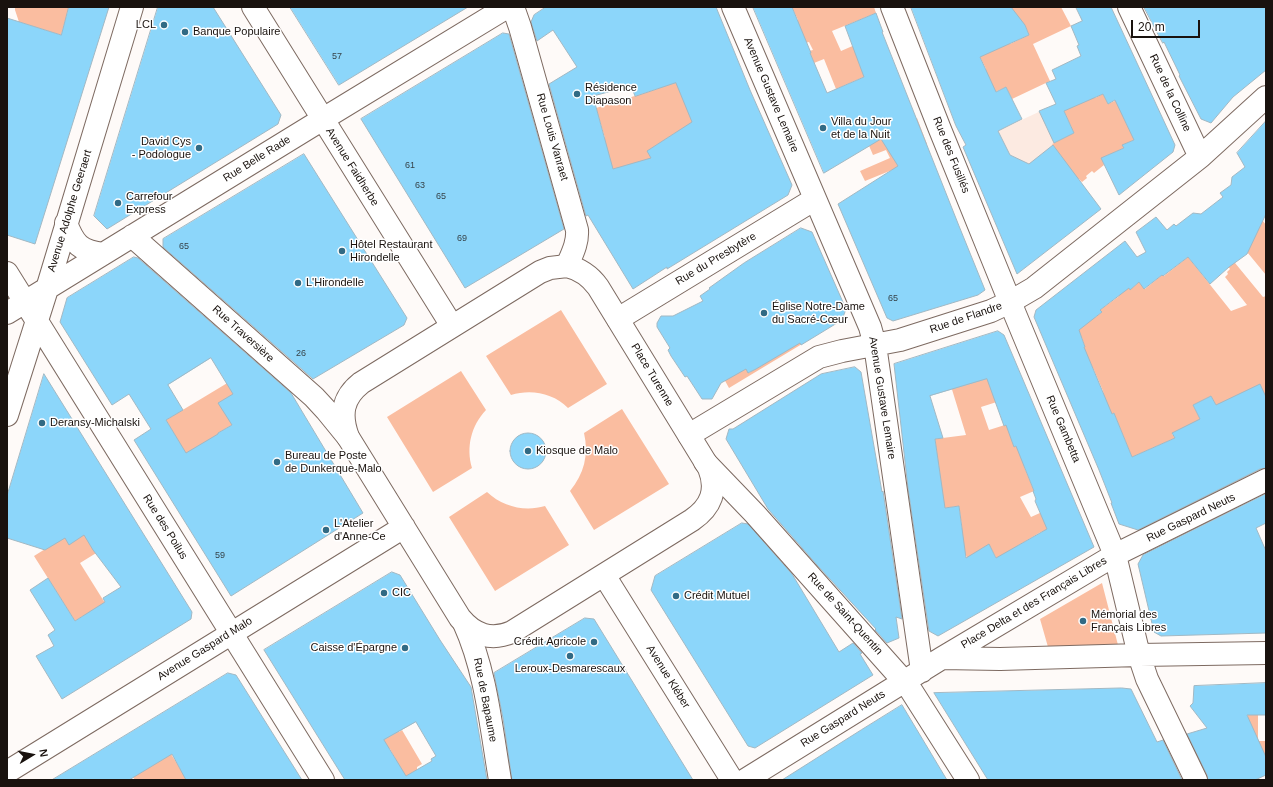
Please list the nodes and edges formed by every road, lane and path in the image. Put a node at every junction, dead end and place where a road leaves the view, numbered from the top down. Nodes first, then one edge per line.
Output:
1 (132, 7) edge
2 (253, 7) edge
3 (507, 7) edge
4 (513, 7) edge
5 (733, 7) edge
6 (892, 7) edge
7 (1129, 7) edge
8 (1266, 97) edge
9 (323, 119) junction
10 (1200, 157) junction
11 (815, 199) junction
12 (66, 223) junction
13 (132, 236) junction
14 (103, 254) junction
15 (567, 266) junction
16 (7, 273) edge
17 (47, 289) junction
18 (1010, 302) junction
19 (16, 308) edge
20 (618, 319) junction
21 (36, 321) junction
22 (452, 326) junction
23 (875, 345) junction
24 (7, 415) edge
25 (689, 435) junction
26 (348, 437) junction
27 (705, 462) junction
28 (1266, 480) edge
29 (404, 527) junction
30 (1115, 555) junction
31 (604, 574) junction
32 (464, 622) junction
33 (232, 633) junction
34 (1266, 653) edge
35 (1138, 655) junction
36 (942, 658) junction
37 (913, 676) junction
38 (7, 772) edge
39 (323, 780) edge
40 (500, 780) edge
41 (732, 780) edge
42 (744, 780) edge
43 (968, 780) edge
44 (1196, 780) edge

1 - 12 street, Avenue Adolphe Geeraert
2 - 9 street, Avenue Faidherbe
3 - 9 street, Rue Belle Rade
4 - 15 street, Rue Louis Vanraet
5 - 11 street, Avenue Gustave Lemaire
6 - 18 street, Rue des Fusillés
7 - 10 street, Rue de la Colline
8 - 10 street, Rue de Flandre
9 - 13 street, Rue Belle Rade
9 - 22 street, Avenue Faidherbe
10 - 18 street, Rue de Flandre
11 - 20 street, Rue du Presbytère
11 - 23 street, Avenue Gustave Lemaire
12 - 14 street
12 - 17 street, Avenue Adolphe Geeraert
13 - 14 street, Rue Belle Rade
13 - 26 street, Rue Traversière
14 - 17 street, Rue Belle Rade
15 - 20 street, Place Turenne
15 - 22 street, Place Turenne
16 - 19 street, Rue des Poilus
17 - 19 street, Rue Belle Rade
17 - 21 street, Avenue Adolphe Geeraert
18 - 23 street, Rue de Flandre
18 - 30 street, Rue Gambetta
19 - 21 street, Rue des Poilus
20 - 25 street, Place Turenne
21 - 24 street, Avenue Adolphe Geeraert
21 - 33 street, Rue des Poilus
22 - 26 street, Place Turenne
23 - 25 street, Rue de Flandre
23 - 37 street, Avenue Gustave Lemaire
25 - 27 street, Place Turenne
26 - 29 street, Place Turenne
27 - 31 street, Place Turenne
27 - 37 street, Rue de Saint-Quentin
28 - 30 street, Rue Gaspard Neuts
29 - 32 street, Place Turenne
29 - 33 street, Avenue Gaspard Malo
30 - 35 street, Place Delta et des Français Libres
30 - 36 street, Place Delta et des Français Libres
31 - 32 street, Place Turenne
31 - 41 street, Avenue Kléber
32 - 40 street, Rue de Bapaume
33 - 38 street, Avenue Gaspard Malo
33 - 39 street, Rue des Poilus
34 - 35 street
35 - 36 street, Place Delta et des Français Libres
35 - 44 street
36 - 37 street, Rue Gaspard Neuts
37 - 42 street, Rue Gaspard Neuts
37 - 43 street, Rue de Saint-Quentin

